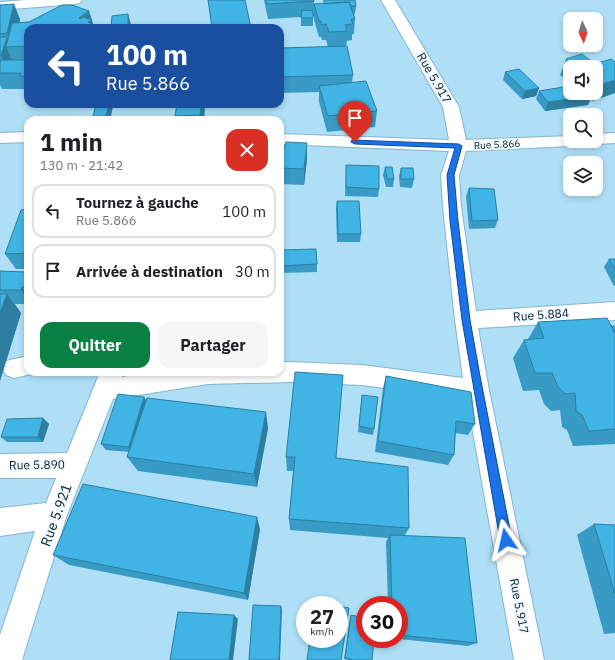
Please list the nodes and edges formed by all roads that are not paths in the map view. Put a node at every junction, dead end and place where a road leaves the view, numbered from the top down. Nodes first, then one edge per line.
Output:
1 (75, 0) edge
2 (388, 0) edge
3 (0, 6) edge
4 (24, 136) edge
5 (0, 138) edge
6 (615, 138) edge
7 (284, 139) edge
8 (603, 139) edge
9 (563, 141) edge
10 (459, 146) junction
11 (615, 311) edge
12 (466, 320) junction
13 (284, 372) edge
14 (179, 376) edge
15 (108, 381) edge
16 (477, 390) junction
17 (74, 465) junction
18 (0, 466) edge
19 (54, 514) junction
20 (0, 522) edge
21 (7, 660) edge
22 (529, 660) edge

1 - 3 street
2 - 10 street, Rue 5.917
4 - 5 street
6 - 8 street
7 - 10 street, Rue 5.866
9 - 10 street, Rue 5.866
10 - 12 street, Rue 5.917
11 - 12 street, Rue 5.884
12 - 16 street, Rue 5.917
13 - 16 street
14 - 15 street
15 - 17 street, Rue 5.921
16 - 22 street, Rue 5.917
17 - 18 street, Rue 5.890
17 - 19 street, Rue 5.921
19 - 20 street
19 - 21 street, Rue 5.921

